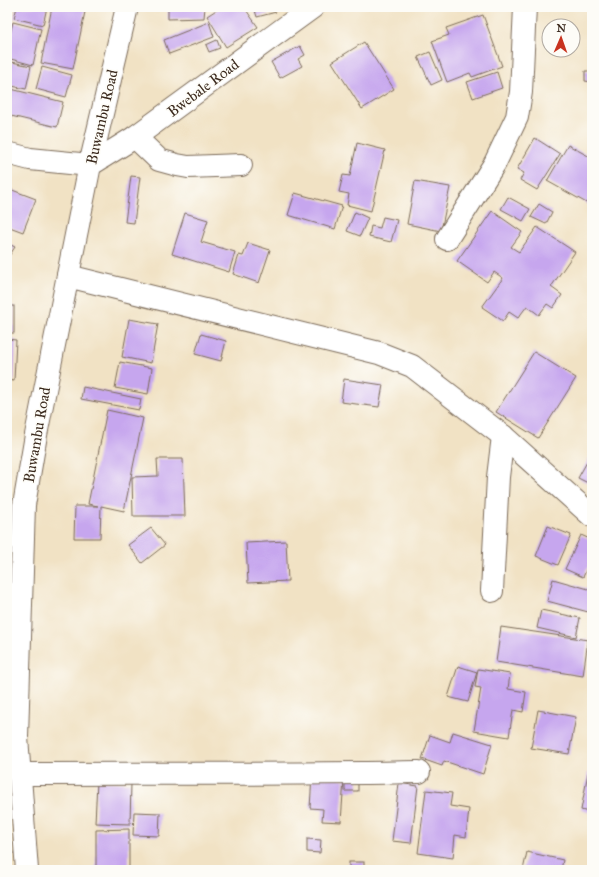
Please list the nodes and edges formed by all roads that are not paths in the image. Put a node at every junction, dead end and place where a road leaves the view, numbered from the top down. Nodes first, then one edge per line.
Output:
1 (128, 7) edge
2 (313, 7) edge
3 (526, 7) edge
4 (135, 138) junction
5 (7, 153) edge
6 (241, 165) dead end
7 (90, 166) junction
8 (446, 239) dead end
9 (68, 276) junction
10 (503, 436) junction
11 (592, 516) edge
12 (492, 591) dead end
13 (12, 738) edge
14 (419, 772) dead end
15 (19, 774) junction
16 (27, 870) edge

1 - 7 street, Buwambu Road
2 - 4 street, Bwebale Road
3 - 8 street
4 - 6 street
4 - 7 street, Bwebale Road
5 - 7 street
7 - 9 street, Buwambu Road
9 - 10 street
9 - 13 street, Buwambu Road
10 - 11 street
10 - 12 street
13 - 15 street, Buwambu Road
14 - 15 street
15 - 16 street, Buwambu Road

